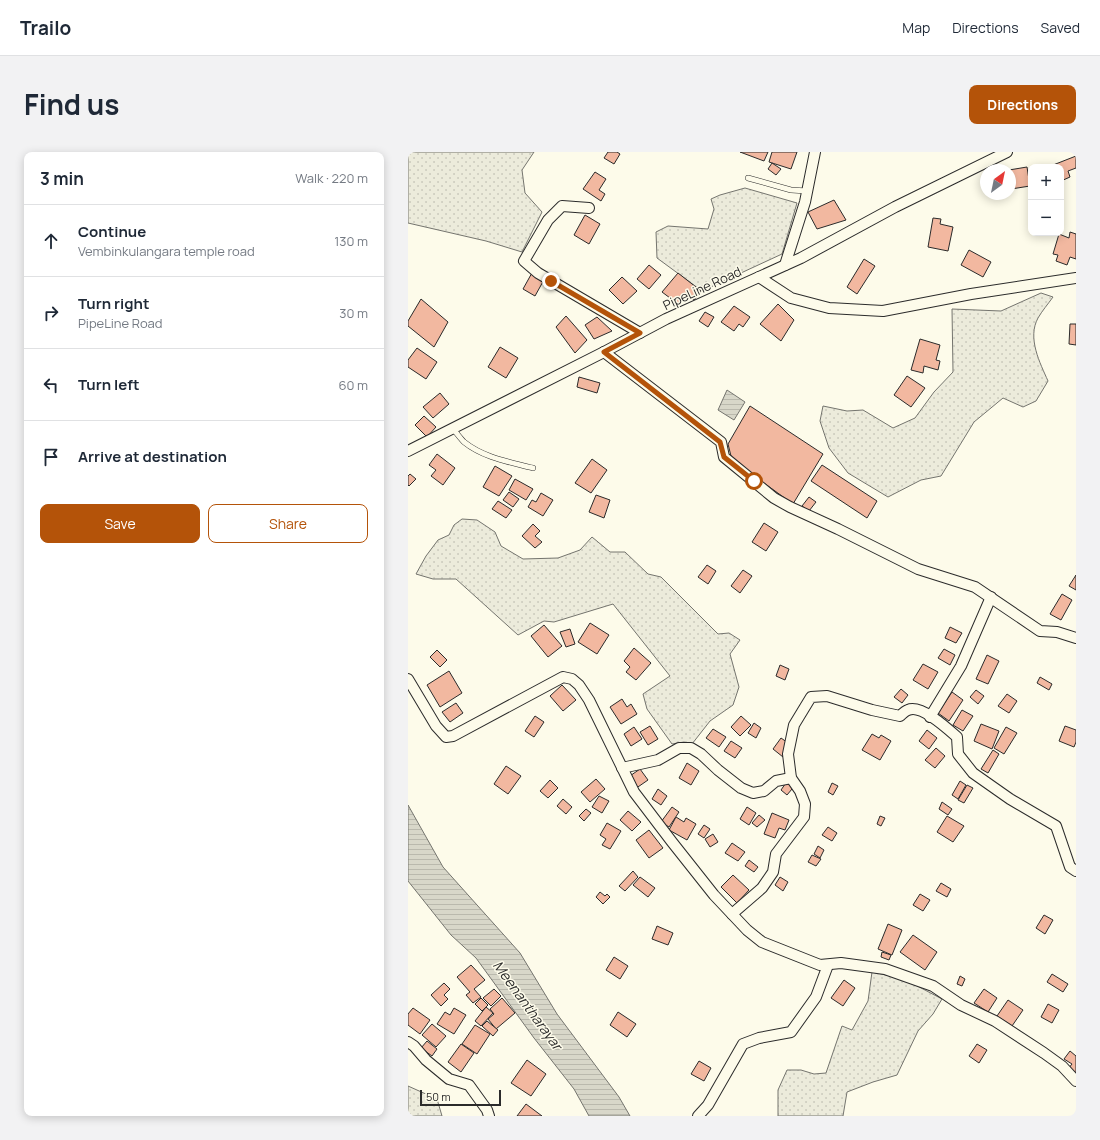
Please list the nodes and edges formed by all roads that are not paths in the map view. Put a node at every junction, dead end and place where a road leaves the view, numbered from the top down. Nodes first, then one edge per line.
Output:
1 (815, 152) edge
2 (1007, 152) edge
3 (748, 178) dead end
4 (807, 191) junction
5 (590, 208) dead end
6 (785, 265) junction
7 (759, 277) junction
8 (1076, 278) edge
9 (640, 333) junction
10 (604, 352) junction
11 (452, 428) junction
12 (408, 451) edge
13 (533, 468) dead end
14 (991, 597) junction
15 (1076, 638) edge
16 (408, 679) edge
17 (930, 716) junction
18 (622, 768) junction
19 (791, 778) junction
20 (1076, 871) edge
21 (732, 914) junction
22 (828, 965) junction
23 (408, 1042) edge
24 (1076, 1081) edge
25 (489, 1116) edge
26 (698, 1116) edge

1 - 4 street
2 - 6 street, PipeLine Road
3 - 4 lane
4 - 6 street
5 - 9 street
6 - 7 street, PipeLine Road
7 - 8 street
7 - 9 street, PipeLine Road
9 - 10 street, PipeLine Road
10 - 11 street, PipeLine Road
10 - 14 street
11 - 12 street, PipeLine Road
11 - 13 lane
14 - 15 street
14 - 17 street
16 - 18 street
17 - 19 street
17 - 20 street
18 - 19 street
18 - 21 street
19 - 21 street
21 - 22 street
22 - 24 street
22 - 26 street
23 - 25 street

